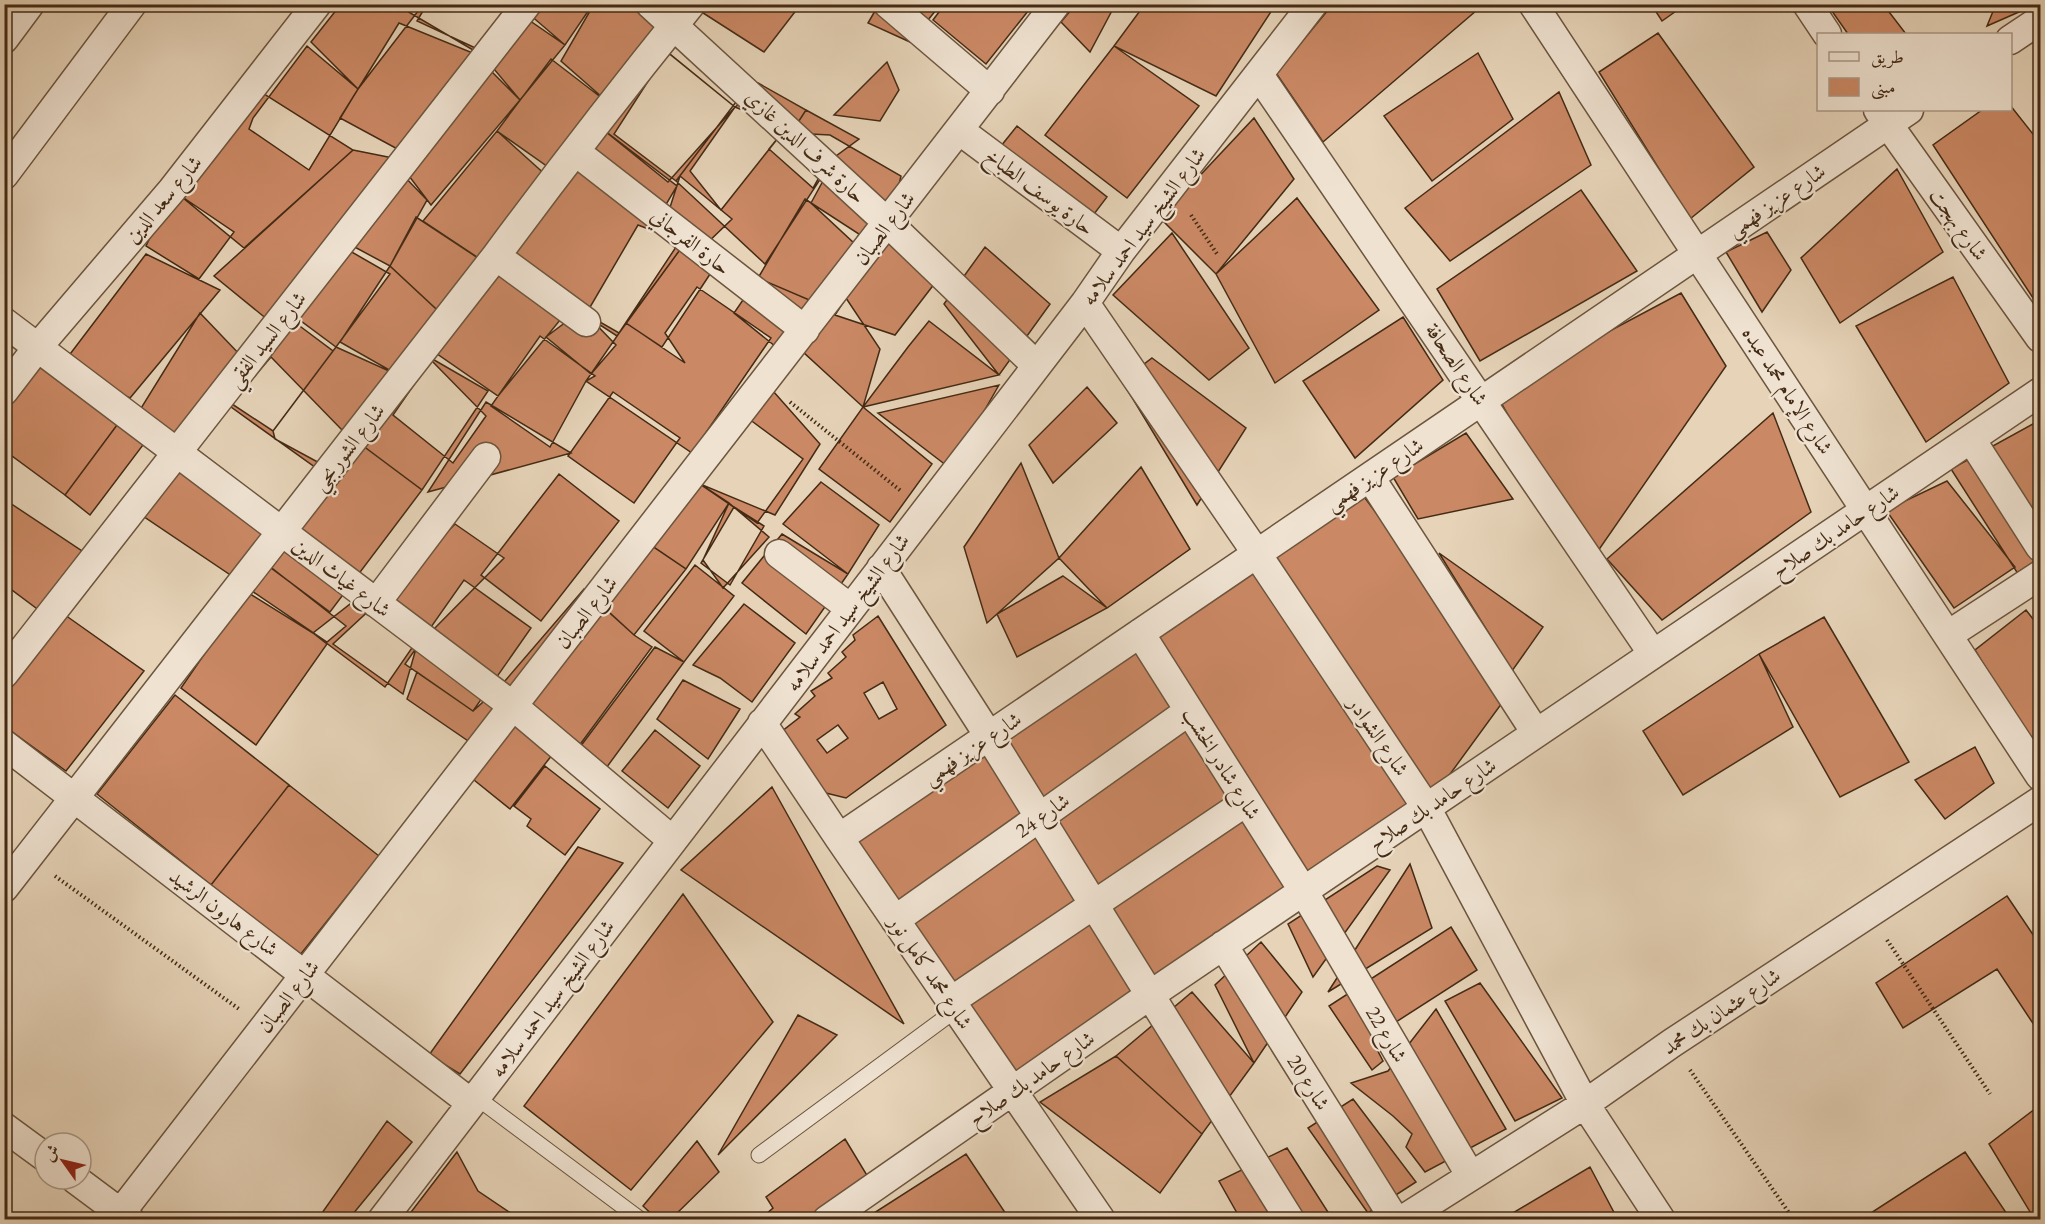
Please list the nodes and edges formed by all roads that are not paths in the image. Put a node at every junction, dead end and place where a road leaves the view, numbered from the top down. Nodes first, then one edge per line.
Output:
1 (30, 4) edge
2 (132, 4) edge
3 (316, 4) edge
4 (527, 4) edge
5 (651, 4) edge
6 (888, 4) edge
7 (1056, 4) edge
8 (1313, 4) edge
9 (1533, 4) edge
10 (1807, 4) edge
11 (683, 15) edge
12 (2040, 20) edge
13 (1826, 33) edge
14 (4, 39) edge
15 (2012, 39) edge
16 (1259, 75) junction
17 (990, 91) junction
18 (1891, 114) edge
19 (959, 130) junction
20 (576, 152) junction
21 (4, 175) edge
22 (888, 223) junction
23 (1121, 251) junction
24 (1698, 253) junction
25 (496, 256) junction
26 (1084, 303) junction
27 (4, 322) edge
28 (586, 322) dead end
29 (805, 330) junction
30 (2040, 338) edge
31 (37, 348) junction
32 (1036, 365) junction
33 (4, 391) edge
34 (2040, 392) edge
35 (1482, 400) junction
36 (1971, 439) junction
37 (177, 453) junction
38 (486, 457) dead end
39 (1370, 477) junction
40 (1866, 510) junction
41 (282, 532) junction
42 (2040, 547) edge
43 (779, 554) dead end
44 (1257, 554) junction
45 (881, 568) junction
46 (2040, 575) edge
47 (376, 603) junction
48 (850, 608) junction
49 (1140, 633) junction
50 (1948, 635) junction
51 (1653, 654) junction
52 (4, 674) edge
53 (513, 706) junction
54 (1190, 711) junction
55 (762, 723) junction
56 (1536, 733) junction
57 (989, 736) junction
58 (4, 744) edge
59 (2040, 776) edge
60 (75, 799) junction
61 (2040, 801) edge
62 (1246, 802) junction
63 (1426, 807) junction
64 (1039, 817) junction
65 (839, 838) junction
66 (672, 840) junction
67 (4, 888) edge
68 (1304, 892) junction
69 (1094, 904) junction
70 (895, 920) junction
71 (1223, 945) junction
72 (305, 974) junction
73 (1150, 995) junction
74 (954, 1005) junction
75 (1012, 1091) junction
76 (473, 1100) junction
77 (1585, 1104) junction
78 (4, 1127) edge
79 (33, 1148) edge
80 (759, 1155) dead end
81 (1470, 1175) junction
82 (90, 1191) edge
83 (122, 1217) edge
84 (382, 1220) edge
85 (640, 1220) edge
86 (827, 1220) edge
87 (1101, 1220) edge
88 (1290, 1220) edge
89 (1395, 1220) edge
90 (1402, 1220) edge
91 (1661, 1220) edge

1 - 14 street
2 - 21 street
3 - 31 street, شارع سعد الدين
4 - 37 street, شارع السيد الفقي
5 - 11 street, حارة شرف الدين غازي
6 - 17 street
7 - 17 street, شارع الصبان
8 - 16 street, شارع الشيخ سيد احمد سلامه
9 - 24 street, شارع الإمام محمد عبده
10 - 13 street
11 - 20 street, شارع الشوربجي
11 - 22 street, حارة شرف الدين غازي
12 - 15 street
16 - 23 street, شارع الشيخ سيد احمد سلامه
16 - 35 street, شارع الصحافة
17 - 19 street, شارع الصبان
18 - 24 street, شارع عزيز فهمي
18 - 30 street, شارع بهجت
19 - 22 street, شارع الصبان
19 - 23 street, حارة يوسف الطباخ
20 - 25 street, شارع الشوربجي
20 - 29 street, حارة الفرجاني
22 - 29 street, شارع الصبان
22 - 32 street, حارة شرف الدين غازي
23 - 26 street, شارع الشيخ سيد احمد سلامه
24 - 35 street, شارع عزيز فهمي
24 - 40 street, شارع الإمام محمد عبده
25 - 28 street
25 - 41 street, شارع الشوربجي
26 - 32 street, شارع الشيخ سيد احمد سلامه
26 - 44 street, شارع الشوادر
27 - 31 street, شارع غياث الدين
29 - 53 street, شارع الصبان
31 - 33 street, شارع سعد الدين
31 - 37 street, شارع غياث الدين
32 - 45 street, شارع الشيخ سيد احمد سلامه
34 - 36 street, شارع حامد بك صلاح
35 - 39 street, شارع عزيز فهمي
35 - 51 street, شارع الصحافة
36 - 40 street, شارع حامد بك صلاح
36 - 42 street
37 - 41 street, شارع غياث الدين
37 - 52 street, شارع السيد الفقي
38 - 47 street
39 - 44 street, شارع عزيز فهمي
39 - 56 street
40 - 50 street, شارع الإمام محمد عبده
40 - 51 street, شارع حامد بك صلاح
41 - 47 street, شارع غياث الدين
41 - 60 street, شارع الشوربجي
43 - 48 street
44 - 49 street, شارع عزيز فهمي
44 - 63 street, شارع الشوادر
45 - 48 street, شارع الشيخ سيد احمد سلامه
45 - 57 street
46 - 50 street
47 - 53 street, شارع غياث الدين
48 - 55 street, شارع الشيخ سيد احمد سلامه
49 - 54 street, شارع شادر الخشب
49 - 57 street, شارع عزيز فهمي
50 - 59 street, شارع الإمام محمد عبده
51 - 56 street, شارع حامد بك صلاح
53 - 66 street, شارع غياث الدين
53 - 72 street, شارع الصبان
54 - 62 street, شارع شادر الخشب
54 - 64 street, شارع 24
55 - 65 street, شارع محمد كامل نور
55 - 66 street, شارع الشيخ سيد احمد سلامه
56 - 63 street, شارع حامد بك صلاح
57 - 64 street
57 - 65 street, شارع عزيز فهمي
58 - 60 street, شارع هارون الرشيد
60 - 67 street, شارع الشوربجي
60 - 72 street, شارع هارون الرشيد
61 - 77 street, شارع عثمان بك محمد
62 - 68 street, شارع شادر الخشب
62 - 69 street
63 - 68 street, شارع حامد بك صلاح
63 - 77 street, شارع الشوادر
64 - 69 street
64 - 70 street, شارع 24
65 - 70 street, شارع محمد كامل نور
66 - 76 street, شارع الشيخ سيد احمد سلامه
68 - 71 street, شارع حامد بك صلاح
68 - 81 street, شارع 22
69 - 73 street
69 - 74 street
70 - 74 street, شارع محمد كامل نور
71 - 73 street, شارع حامد بك صلاح
71 - 89 street, شارع 20
72 - 76 street, شارع هارون الرشيد
72 - 83 street, شارع الصبان
73 - 75 street, شارع حامد بك صلاح
73 - 88 street
74 - 75 street, شارع محمد كامل نور
74 - 80 lane
75 - 86 street, شارع حامد بك صلاح
75 - 87 street, شارع محمد كامل نور
76 - 84 street, شارع الشيخ سيد احمد سلامه
76 - 85 lane
77 - 81 street, شارع عثمان بك محمد
77 - 91 street, شارع الشوادر
78 - 79 street
81 - 90 street, شارع عثمان بك محمد
82 - 83 street

